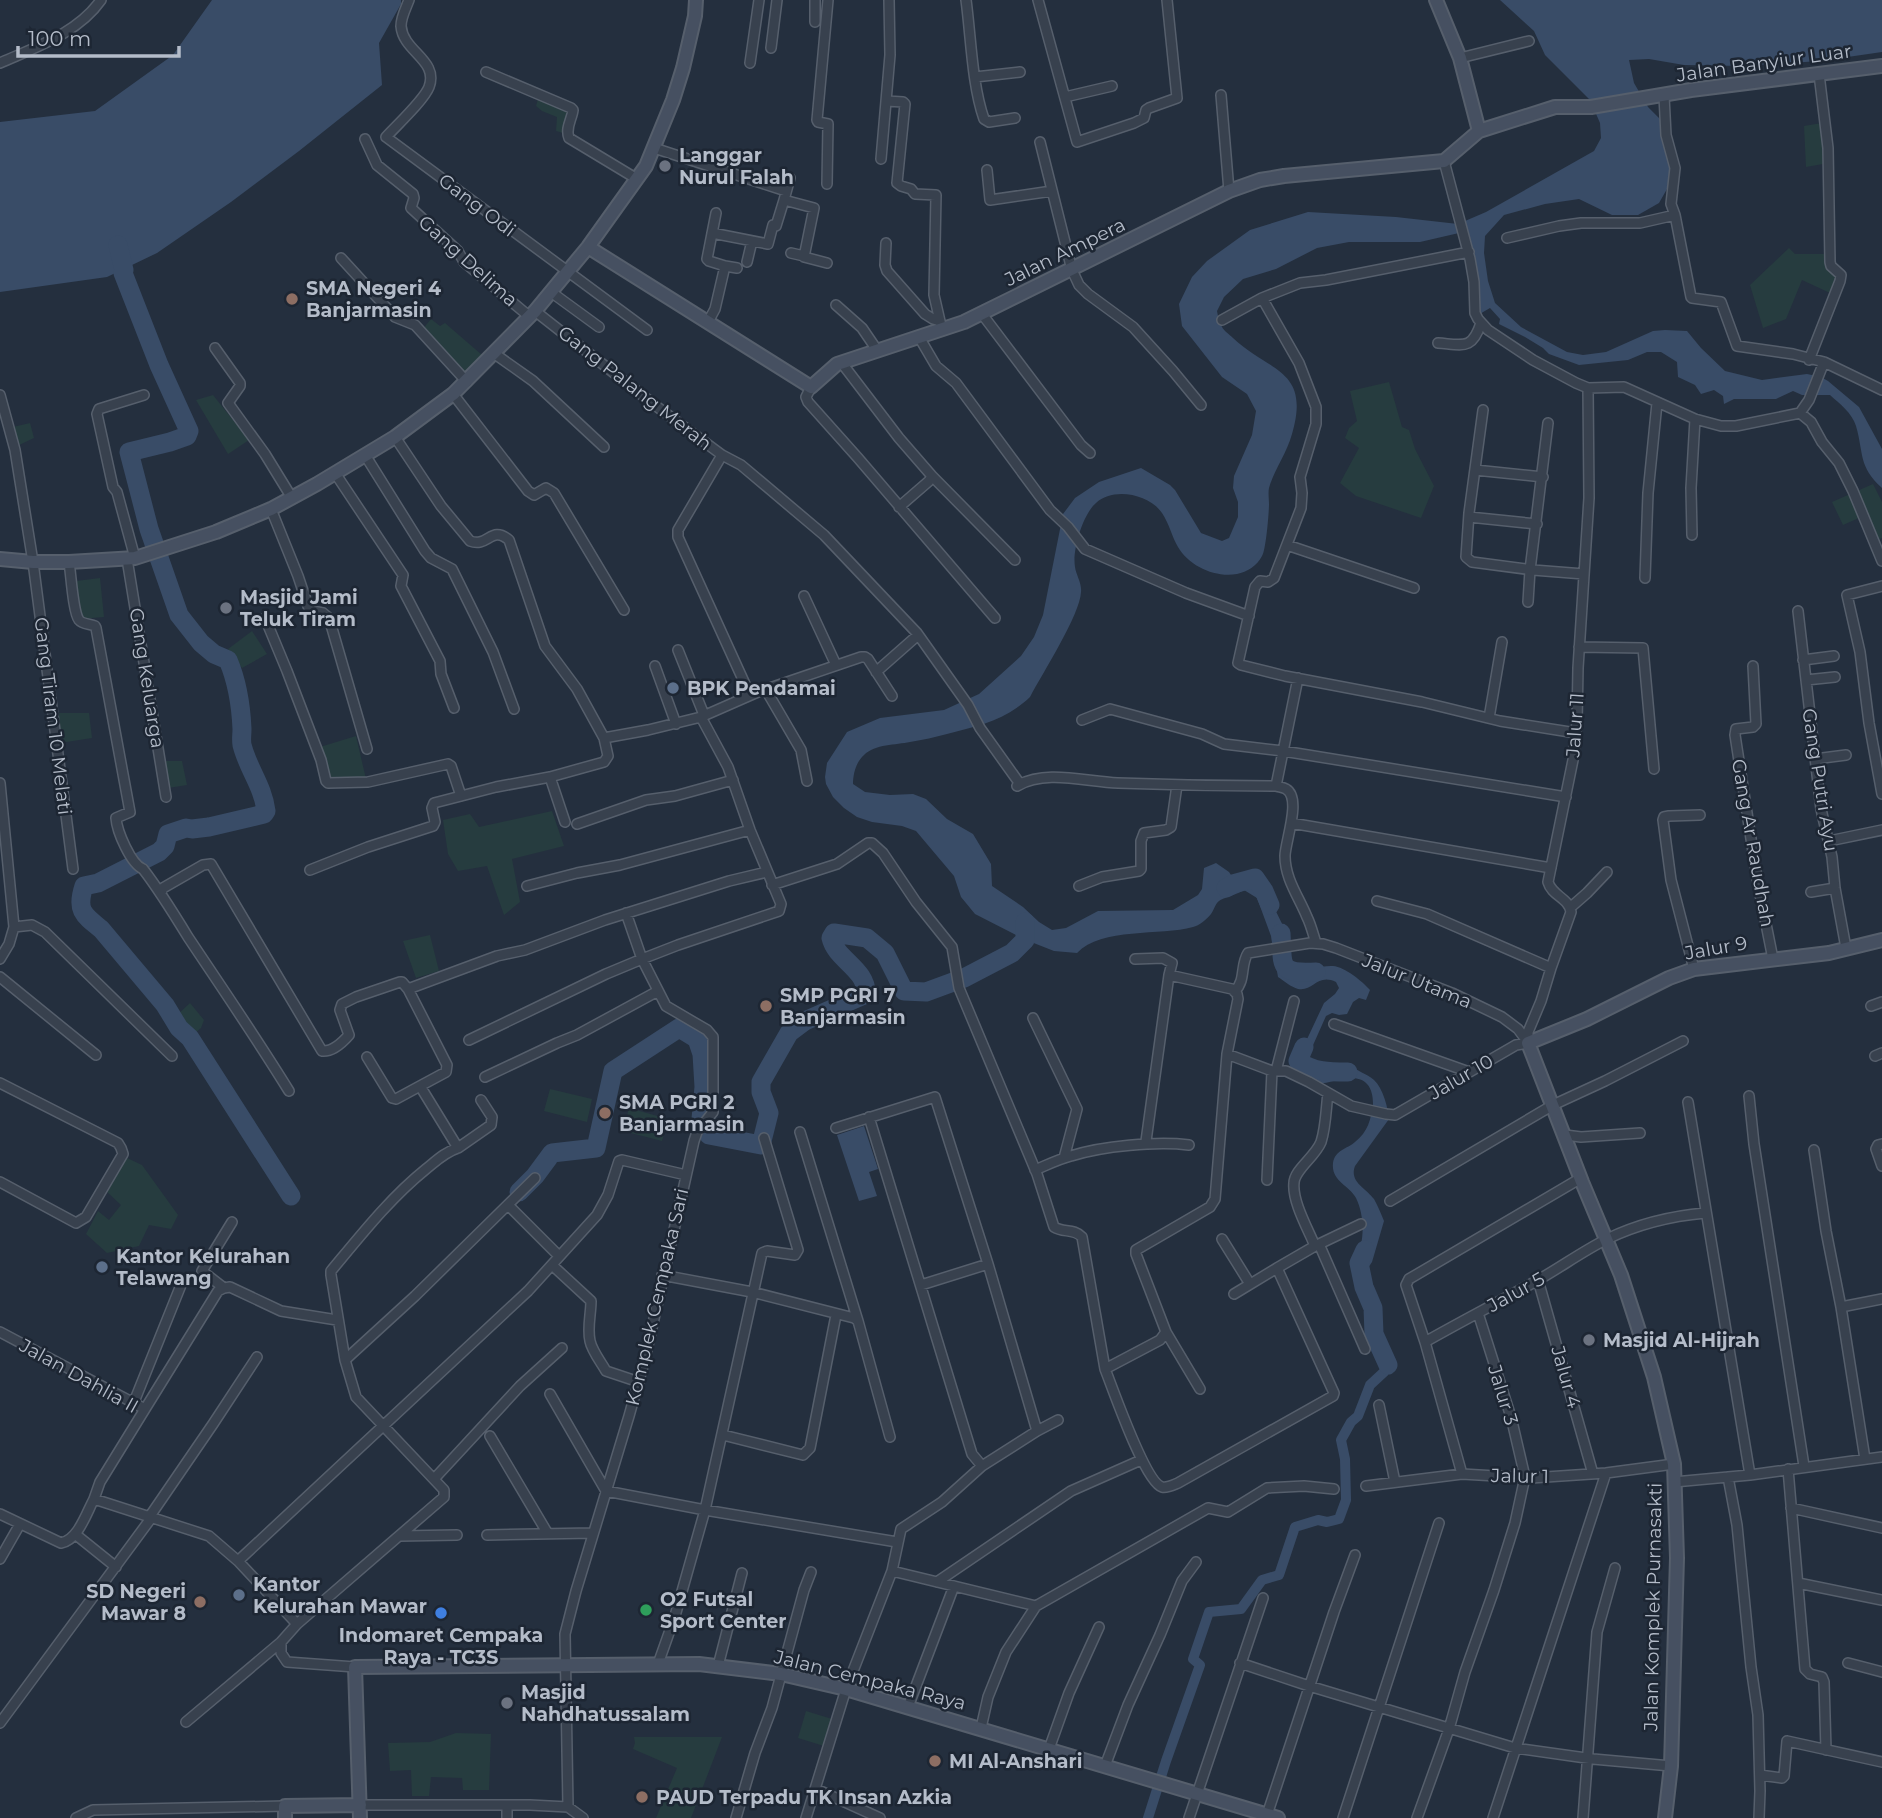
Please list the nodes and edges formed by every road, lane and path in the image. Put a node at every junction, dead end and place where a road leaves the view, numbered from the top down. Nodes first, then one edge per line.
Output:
1 (101, 0) edge
2 (409, 0) edge
3 (696, 0) edge
4 (759, 0) edge
5 (777, 0) edge
6 (815, 0) edge
7 (828, 0) edge
8 (889, 0) edge
9 (966, 0) edge
10 (1038, 0) edge
11 (1167, 0) edge
12 (1436, 0) edge
13 (815, 22) dead end
14 (1529, 41) dead end
15 (771, 48) dead end
16 (1460, 58) junction
17 (0, 63) edge
18 (750, 63) dead end
19 (1882, 66) edge
20 (486, 72) dead end
21 (1020, 72) dead end
22 (1819, 74) junction
23 (975, 77) junction
24 (1112, 86) dead end
25 (1221, 95) dead end
26 (1065, 97) junction
27 (1658, 97) junction
28 (887, 101) junction
29 (1015, 118) dead end
30 (1479, 131) junction
31 (365, 139) dead end
32 (1040, 142) dead end
33 (654, 148) junction
34 (881, 159) dead end
35 (1444, 161) junction
36 (987, 170) dead end
37 (790, 178) dead end
38 (637, 180) junction
39 (827, 184) dead end
40 (1052, 191) junction
41 (1229, 191) junction
42 (785, 196) junction
43 (716, 213) dead end
44 (1675, 215) junction
45 (712, 233) junction
46 (1507, 239) dead end
47 (752, 241) junction
48 (886, 243) dead end
49 (588, 247) junction
50 (1467, 248) junction
51 (791, 253) dead end
52 (804, 256) junction
53 (341, 258) dead end
54 (747, 262) dead end
55 (827, 262) dead end
56 (725, 266) junction
57 (737, 268) dead end
58 (1072, 270) junction
59 (567, 273) junction
60 (551, 292) junction
61 (1262, 298) junction
62 (836, 306) dead end
63 (533, 314) junction
64 (982, 314) junction
65 (1222, 320) dead end
66 (708, 322) junction
67 (1481, 323) junction
68 (941, 325) junction
69 (599, 327) dead end
70 (647, 330) dead end
71 (919, 337) junction
72 (1438, 343) dead end
73 (215, 348) dead end
74 (877, 350) junction
75 (495, 354) junction
76 (1809, 360) junction
77 (841, 362) junction
78 (1823, 363) junction
79 (467, 382) junction
80 (811, 387) junction
81 (1588, 388) junction
82 (1882, 390) edge
83 (144, 394) dead end
84 (453, 394) junction
85 (0, 395) edge
86 (1657, 403) junction
87 (1201, 405) dead end
88 (1483, 410) dead end
89 (1800, 413) junction
90 (1695, 419) junction
91 (1548, 424) dead end
92 (395, 438) junction
93 (604, 447) dead end
94 (1090, 453) dead end
95 (365, 455) junction
96 (722, 455) junction
97 (1475, 470) junction
98 (335, 473) junction
99 (932, 475) junction
100 (1543, 477) junction
101 (292, 498) junction
102 (899, 507) junction
103 (271, 509) junction
104 (1469, 517) junction
105 (1537, 524) junction
106 (1692, 535) dead end
107 (1287, 545) junction
108 (131, 558) junction
109 (0, 559) edge
110 (1015, 560) dead end
111 (1882, 561) edge
112 (33, 562) junction
113 (69, 562) junction
114 (1530, 570) junction
115 (1584, 574) junction
116 (1645, 578) dead end
117 (1882, 586) edge
118 (1414, 588) dead end
119 (804, 596) dead end
120 (1528, 602) dead end
121 (624, 610) dead end
122 (1798, 611) dead end
123 (1249, 616) junction
124 (265, 618) dead end
125 (995, 618) dead end
126 (918, 635) junction
127 (1502, 642) dead end
128 (1579, 647) junction
129 (678, 650) dead end
130 (1834, 656) dead end
131 (1803, 660) junction
132 (836, 665) junction
133 (655, 666) dead end
134 (1753, 666) dead end
135 (876, 672) junction
136 (1835, 677) dead end
137 (1298, 678) junction
138 (1806, 680) junction
139 (766, 690) junction
140 (750, 695) junction
141 (892, 696) dead end
142 (454, 708) dead end
143 (514, 709) dead end
144 (702, 716) junction
145 (1489, 718) junction
146 (1082, 720) dead end
147 (676, 724) junction
148 (1576, 733) junction
149 (604, 738) junction
150 (367, 749) dead end
151 (1283, 751) junction
152 (1846, 755) dead end
153 (1815, 760) junction
154 (1654, 769) dead end
155 (550, 777) junction
156 (733, 780) junction
157 (807, 781) dead end
158 (0, 783) edge
159 (1881, 783) edge
160 (1177, 785) junction
161 (1276, 786) junction
162 (1882, 793) edge
163 (461, 796) junction
164 (166, 797) dead end
165 (1566, 797) junction
166 (1700, 816) dead end
167 (565, 822) dead end
168 (1291, 823) junction
169 (576, 824) dead end
170 (750, 830) junction
171 (1882, 830) edge
172 (1829, 841) junction
173 (1551, 868) junction
174 (73, 869) dead end
175 (310, 870) dead end
176 (767, 872) junction
177 (1606, 872) dead end
178 (772, 885) junction
179 (527, 886) dead end
180 (1079, 886) dead end
181 (1835, 888) junction
182 (1811, 892) dead end
183 (161, 893) junction
184 (1377, 901) dead end
185 (1571, 907) junction
186 (626, 913) junction
187 (14, 927) junction
188 (1882, 940) edge
189 (1316, 943) junction
190 (1846, 948) junction
191 (0, 959) edge
192 (642, 959) junction
193 (1135, 959) dead end
194 (1773, 959) junction
195 (1551, 968) junction
196 (1694, 969) junction
197 (1169, 975) junction
198 (0, 977) edge
199 (408, 989) junction
200 (658, 991) junction
201 (1236, 991) junction
202 (1294, 1001) dead end
203 (1882, 1002) edge
204 (1871, 1006) dead end
205 (1033, 1018) dead end
206 (1334, 1024) dead end
207 (469, 1040) dead end
208 (1683, 1041) dead end
209 (1528, 1043) junction
210 (1227, 1054) junction
211 (96, 1055) dead end
212 (172, 1056) dead end
213 (367, 1057) dead end
214 (1274, 1071) junction
215 (1469, 1072) junction
216 (485, 1077) dead end
217 (0, 1083) edge
218 (420, 1086) junction
219 (289, 1091) dead end
220 (1328, 1093) junction
221 (1749, 1096) dead end
222 (481, 1100) dead end
223 (1688, 1102) dead end
224 (1553, 1105) junction
225 (869, 1117) junction
226 (836, 1128) dead end
227 (800, 1132) dead end
228 (1640, 1133) dead end
229 (1565, 1135) junction
230 (764, 1138) dead end
231 (1146, 1141) dead end
232 (1882, 1144) edge
233 (1189, 1145) dead end
234 (458, 1148) junction
235 (1814, 1150) dead end
236 (1064, 1158) junction
237 (1882, 1166) edge
238 (1035, 1170) junction
239 (686, 1175) junction
240 (535, 1178) dead end
241 (1581, 1178) junction
242 (1267, 1180) dead end
243 (0, 1182) edge
244 (1390, 1201) dead end
245 (508, 1205) junction
246 (1705, 1213) junction
247 (232, 1222) dead end
248 (1361, 1224) dead end
249 (1222, 1239) dead end
250 (1606, 1239) junction
251 (1317, 1245) junction
252 (559, 1256) junction
253 (988, 1264) junction
254 (552, 1265) junction
255 (1277, 1268) junction
256 (662, 1275) junction
257 (1538, 1280) junction
258 (1250, 1284) junction
259 (181, 1285) dead end
260 (920, 1285) junction
261 (224, 1288) junction
262 (752, 1292) junction
263 (1234, 1294) dead end
264 (1882, 1299) edge
265 (1841, 1307) junction
266 (1478, 1313) junction
267 (836, 1315) junction
268 (337, 1320) junction
269 (858, 1321) junction
270 (0, 1332) edge
271 (1166, 1332) junction
272 (1425, 1342) junction
273 (562, 1348) dead end
274 (1365, 1349) dead end
275 (257, 1356) dead end
276 (345, 1360) junction
277 (1105, 1369) junction
278 (639, 1382) junction
279 (1200, 1389) dead end
280 (550, 1394) dead end
281 (134, 1402) junction
282 (1379, 1405) dead end
283 (145, 1409) junction
284 (1058, 1420) dead end
285 (384, 1427) junction
286 (1037, 1431) junction
287 (723, 1435) junction
288 (490, 1436) dead end
289 (890, 1437) dead end
290 (1882, 1457) edge
291 (1865, 1459) junction
292 (1141, 1460) junction
293 (1674, 1464) junction
294 (982, 1466) junction
295 (1804, 1466) junction
296 (1788, 1469) junction
297 (1462, 1474) junction
298 (1593, 1474) junction
299 (1606, 1474) junction
300 (1750, 1475) junction
301 (1525, 1477) junction
302 (1728, 1477) junction
303 (434, 1479) junction
304 (1395, 1482) junction
305 (1674, 1482) junction
306 (1366, 1486) dead end
307 (1334, 1489) dead end
308 (606, 1491) junction
309 (94, 1499) junction
310 (1791, 1508) junction
311 (705, 1510) junction
312 (0, 1514) edge
313 (151, 1516) junction
314 (1439, 1523) dead end
315 (20, 1524) junction
316 (1882, 1528) edge
317 (593, 1533) junction
318 (75, 1534) junction
319 (548, 1534) junction
320 (457, 1535) dead end
321 (487, 1535) dead end
322 (399, 1536) junction
323 (897, 1542) junction
324 (1356, 1555) dead end
325 (0, 1559) edge
326 (238, 1561) junction
327 (1196, 1562) dead end
328 (116, 1567) junction
329 (1615, 1568) dead end
330 (892, 1571) junction
331 (811, 1572) dead end
332 (742, 1573) dead end
333 (937, 1582) junction
334 (1798, 1583) junction
335 (954, 1586) junction
336 (1263, 1598) dead end
337 (1882, 1600) edge
338 (1036, 1606) junction
339 (297, 1624) junction
340 (1099, 1627) dead end
341 (281, 1642) junction
342 (1240, 1663) junction
343 (1847, 1663) dead end
344 (658, 1664) junction
345 (565, 1665) junction
346 (355, 1667) junction
347 (718, 1667) junction
348 (1882, 1672) edge
349 (781, 1674) junction
350 (1309, 1686) junction
351 (846, 1689) junction
352 (908, 1707) junction
353 (1378, 1707) junction
354 (187, 1722) dead end
355 (0, 1723) edge
356 (981, 1728) junction
357 (1450, 1729) junction
358 (1515, 1748) junction
359 (1049, 1749) junction
360 (1826, 1750) junction
361 (1588, 1758) junction
362 (1882, 1762) edge
363 (1105, 1766) junction
364 (1671, 1766) junction
365 (1760, 1775) junction
366 (816, 1789) junction
367 (1197, 1794) junction
368 (507, 1805) junction
369 (568, 1807) junction
370 (360, 1811) edge
371 (285, 1812) edge
372 (141, 1814) edge
373 (1270, 1817) edge
374 (76, 1818) edge
375 (507, 1818) edge
376 (583, 1818) edge
377 (736, 1818) edge
378 (806, 1818) edge
379 (880, 1818) edge
380 (1189, 1818) edge
381 (1343, 1818) edge
382 (1417, 1818) edge
383 (1493, 1818) edge
384 (1583, 1818) edge
385 (1665, 1818) edge
386 (1759, 1818) edge

1 - 17 street
2 - 59 street, Gang Odi
3 - 33 street
4 - 18 street
5 - 15 street
6 - 13 street
7 - 39 street
8 - 28 street
9 - 23 street
10 - 26 street
11 - 26 street
12 - 16 street
14 - 16 street
16 - 30 street
19 - 22 street, Jalan Banyiur Luar
20 - 38 street
21 - 23 street
22 - 27 street, Jalan Banyiur Luar
22 - 76 street
23 - 29 street
24 - 26 street
25 - 41 street
27 - 30 street, Jalan Banyiur Luar
27 - 44 street
28 - 34 street
28 - 68 street
30 - 35 street
31 - 63 street, Gang Delima
32 - 40 street
33 - 38 street
33 - 42 street
35 - 41 street, Jalan Ampera
35 - 50 street
36 - 40 street
37 - 42 street
38 - 49 street
40 - 58 street
41 - 58 street, Jalan Ampera
42 - 47 street
42 - 52 street
43 - 45 street
44 - 46 street
44 - 76 street
45 - 47 street
45 - 56 street
47 - 54 street
48 - 68 street
49 - 59 street
49 - 66 street
50 - 61 street
50 - 67 street
51 - 52 street
52 - 55 street
53 - 79 street
56 - 57 street
56 - 66 street
58 - 64 street, Jalan Ampera
58 - 87 street
59 - 60 street
59 - 70 street, Gang Odi
60 - 63 street
60 - 69 street
61 - 65 street
61 - 107 street
62 - 74 street
63 - 75 street
63 - 96 street, Gang Palang Merah
64 - 68 street, Jalan Ampera
64 - 94 street
66 - 80 street
67 - 72 street
67 - 81 street
68 - 71 street, Jalan Ampera
71 - 74 street, Jalan Ampera
71 - 123 street
73 - 101 street
74 - 77 street, Jalan Ampera
75 - 79 street
75 - 93 street
76 - 78 street
77 - 80 street, Jalan Ampera
77 - 99 street
78 - 82 street
78 - 89 street
79 - 84 street
80 - 102 street
81 - 86 street
81 - 115 street, Jalur 11
83 - 108 street, Gang Keluarga
84 - 92 street
84 - 121 street
85 - 112 street, Gang Tiram 10 Melati
86 - 90 street
86 - 116 street
88 - 97 street
89 - 90 street
89 - 111 street
90 - 106 street
91 - 100 street
92 - 95 street
92 - 149 street
95 - 98 street
95 - 143 street
96 - 126 street
96 - 140 street, Gang Palang Merah
97 - 100 street
97 - 104 street
98 - 101 street
98 - 142 street
99 - 102 street
99 - 110 street
100 - 105 street
101 - 103 street
102 - 125 street
103 - 108 street
103 - 150 street
104 - 105 street
104 - 114 street
105 - 114 street
107 - 118 street
107 - 123 street
108 - 113 street
108 - 164 street, Gang Keluarga
109 - 112 street
112 - 113 street
112 - 174 street, Gang Tiram 10 Melati
113 - 183 street
114 - 115 street
114 - 120 street
115 - 128 street, Jalur 11
117 - 159 street
119 - 132 street
122 - 131 street, Gang Putri Ayu
123 - 137 street
124 - 163 street
126 - 135 street
126 - 160 street
127 - 145 street
128 - 148 street, Jalur 11
128 - 154 street
129 - 144 street
130 - 131 street
131 - 138 street, Gang Putri Ayu
132 - 135 street
132 - 139 street
133 - 147 street
134 - 194 street, Gang Ar Raudhah
135 - 141 street
136 - 138 street
137 - 145 street
137 - 151 street
138 - 153 street, Gang Putri Ayu
139 - 140 street
139 - 157 street
140 - 144 street
144 - 147 street
144 - 156 street
145 - 148 street
146 - 151 street
147 - 149 street
148 - 165 street, Jalur 11
149 - 155 street
151 - 161 street
151 - 165 street
152 - 153 street
153 - 172 street, Gang Putri Ayu
155 - 163 street
155 - 167 street
156 - 169 street
156 - 170 street
158 - 187 street
159 - 162 street
160 - 161 street
160 - 180 street
161 - 168 street
163 - 175 street
165 - 173 street, Jalur 11
166 - 196 street
168 - 173 street
168 - 189 street
170 - 176 street
170 - 179 street
171 - 172 street
172 - 181 street, Gang Putri Ayu
173 - 185 street, Jalur 11
176 - 178 street
176 - 186 street
177 - 185 street
178 - 192 street
178 - 238 street
181 - 182 street
181 - 190 street, Gang Putri Ayu
183 - 199 street
183 - 219 street
184 - 195 street
185 - 195 street
186 - 192 street, Komplek Cempaka Sari
186 - 199 street
187 - 191 street
187 - 212 street
188 - 190 street, Jalur 9
189 - 201 street, Jalur Utama
189 - 209 street, Jalur Utama
190 - 194 street, Jalur 9
192 - 200 street, Komplek Cempaka Sari
192 - 207 street
193 - 197 street
194 - 196 street, Jalur 9
195 - 209 street
196 - 209 street, Jalur 9
197 - 201 street
197 - 231 street
198 - 211 street
199 - 218 street
200 - 216 street
200 - 239 street, Komplek Cempaka Sari
201 - 210 street
202 - 214 street
203 - 204 street
205 - 236 street
206 - 215 street
208 - 224 street
209 - 215 street, Jalur 10
209 - 224 street, Jalan Komplek Purnasakti
210 - 214 street
210 - 271 street
213 - 218 street
214 - 220 street
214 - 242 street
215 - 220 street, Jalur 10
217 - 243 street
218 - 234 street
220 - 251 street
221 - 295 street
222 - 234 street
223 - 246 street
224 - 229 street, Jalan Komplek Purnasakti
224 - 244 street
225 - 226 street
225 - 253 street
225 - 260 street
227 - 269 street
228 - 229 street
229 - 241 street, Jalan Komplek Purnasakti
230 - 262 street
232 - 237 street
233 - 236 street
234 - 268 street
235 - 265 street
236 - 238 street
238 - 277 street
239 - 252 street
239 - 256 street, Komplek Cempaka Sari
240 - 245 street
241 - 250 street, Jalan Komplek Purnasakti
241 - 272 street
245 - 252 street
245 - 276 street
246 - 250 street, Jalur 5
246 - 300 street
247 - 261 street
248 - 251 street
249 - 258 street
250 - 257 street, Jalur 5
250 - 293 street, Jalan Komplek Purnasakti
251 - 255 street
251 - 274 street
252 - 254 street
253 - 260 street
253 - 286 street
254 - 278 street
254 - 285 street
255 - 258 street
255 - 292 street
256 - 262 street
256 - 278 street, Komplek Cempaka Sari
257 - 266 street, Jalur 5
257 - 298 street, Jalur 4
258 - 263 street
259 - 281 street
260 - 294 street
261 - 268 street
261 - 283 street
262 - 267 street
262 - 287 street
264 - 265 street
265 - 291 street
266 - 272 street, Jalur 5
266 - 301 street, Jalur 3
267 - 269 street
267 - 287 street
268 - 276 street
269 - 289 street
270 - 281 street, Jalan Dahlia II
271 - 277 street
271 - 279 street
272 - 297 street
273 - 303 street
275 - 313 street
276 - 285 street
277 - 292 street
278 - 308 street, Komplek Cempaka Sari
280 - 308 street
281 - 283 street, Jalan Dahlia II
282 - 304 street
283 - 309 street, Jalan Dahlia II
284 - 286 street
285 - 303 street
285 - 326 street
286 - 294 street
287 - 311 street
288 - 319 street
290 - 291 street
291 - 295 street
292 - 333 street
293 - 299 street, Jalur 1
293 - 305 street, Jalan Komplek Purnasakti
294 - 323 street
295 - 296 street
296 - 300 street
296 - 310 street
297 - 301 street, Jalur 1
297 - 304 street, Jalur 1
298 - 299 street, Jalur 1
298 - 301 street, Jalur 1
299 - 358 street
300 - 302 street
301 - 357 street
302 - 305 street
302 - 365 street
303 - 322 street
304 - 306 street, Jalur 1
305 - 364 street, Jalan Komplek Purnasakti
307 - 338 street
308 - 311 street
308 - 317 street, Komplek Cempaka Sari
309 - 313 street
309 - 318 street, Jalan Dahlia II
310 - 316 street
310 - 334 street
311 - 323 street
311 - 344 street
312 - 315 street
313 - 326 street
313 - 328 street
314 - 353 street
315 - 318 street
315 - 325 street
317 - 319 street
317 - 345 street, Komplek Cempaka Sari
318 - 328 street
319 - 321 street
320 - 322 street
322 - 339 street
323 - 330 street
324 - 350 street
326 - 339 street
327 - 363 street
328 - 355 street
329 - 361 street
330 - 333 street
330 - 351 street
331 - 349 street
332 - 347 street
333 - 335 street
334 - 337 street
334 - 360 street
335 - 338 street
335 - 352 street
336 - 342 street
338 - 356 street
339 - 341 street
340 - 359 street
341 - 346 street
341 - 354 street
342 - 350 street
342 - 367 street
343 - 348 street
344 - 345 street, Jalan Cempaka Raya
344 - 347 street, Jalan Cempaka Raya
345 - 346 street, Jalan Cempaka Raya
345 - 369 street, Komplek Cempaka Sari
346 - 370 street
347 - 349 street, Jalan Cempaka Raya
349 - 351 street, Jalan Cempaka Raya
349 - 377 street
350 - 353 street
350 - 373 street
351 - 352 street, Jalan Cempaka Raya
351 - 366 street
352 - 356 street, Jalan Cempaka Raya
353 - 357 street
353 - 381 street
356 - 359 street, Jalan Cempaka Raya
357 - 358 street
357 - 382 street
358 - 361 street
358 - 383 street
359 - 363 street, Jalan Cempaka Raya
360 - 362 street
360 - 365 street
361 - 364 street
361 - 384 street
363 - 367 street, Jalan Cempaka Raya
364 - 385 street, Jalan Komplek Purnasakti
365 - 386 street
366 - 378 street
366 - 379 street
367 - 373 street, Jalan Cempaka Raya
367 - 380 street
368 - 369 street
368 - 370 street
368 - 375 street
369 - 376 street
370 - 371 street
371 - 372 street
372 - 374 street

